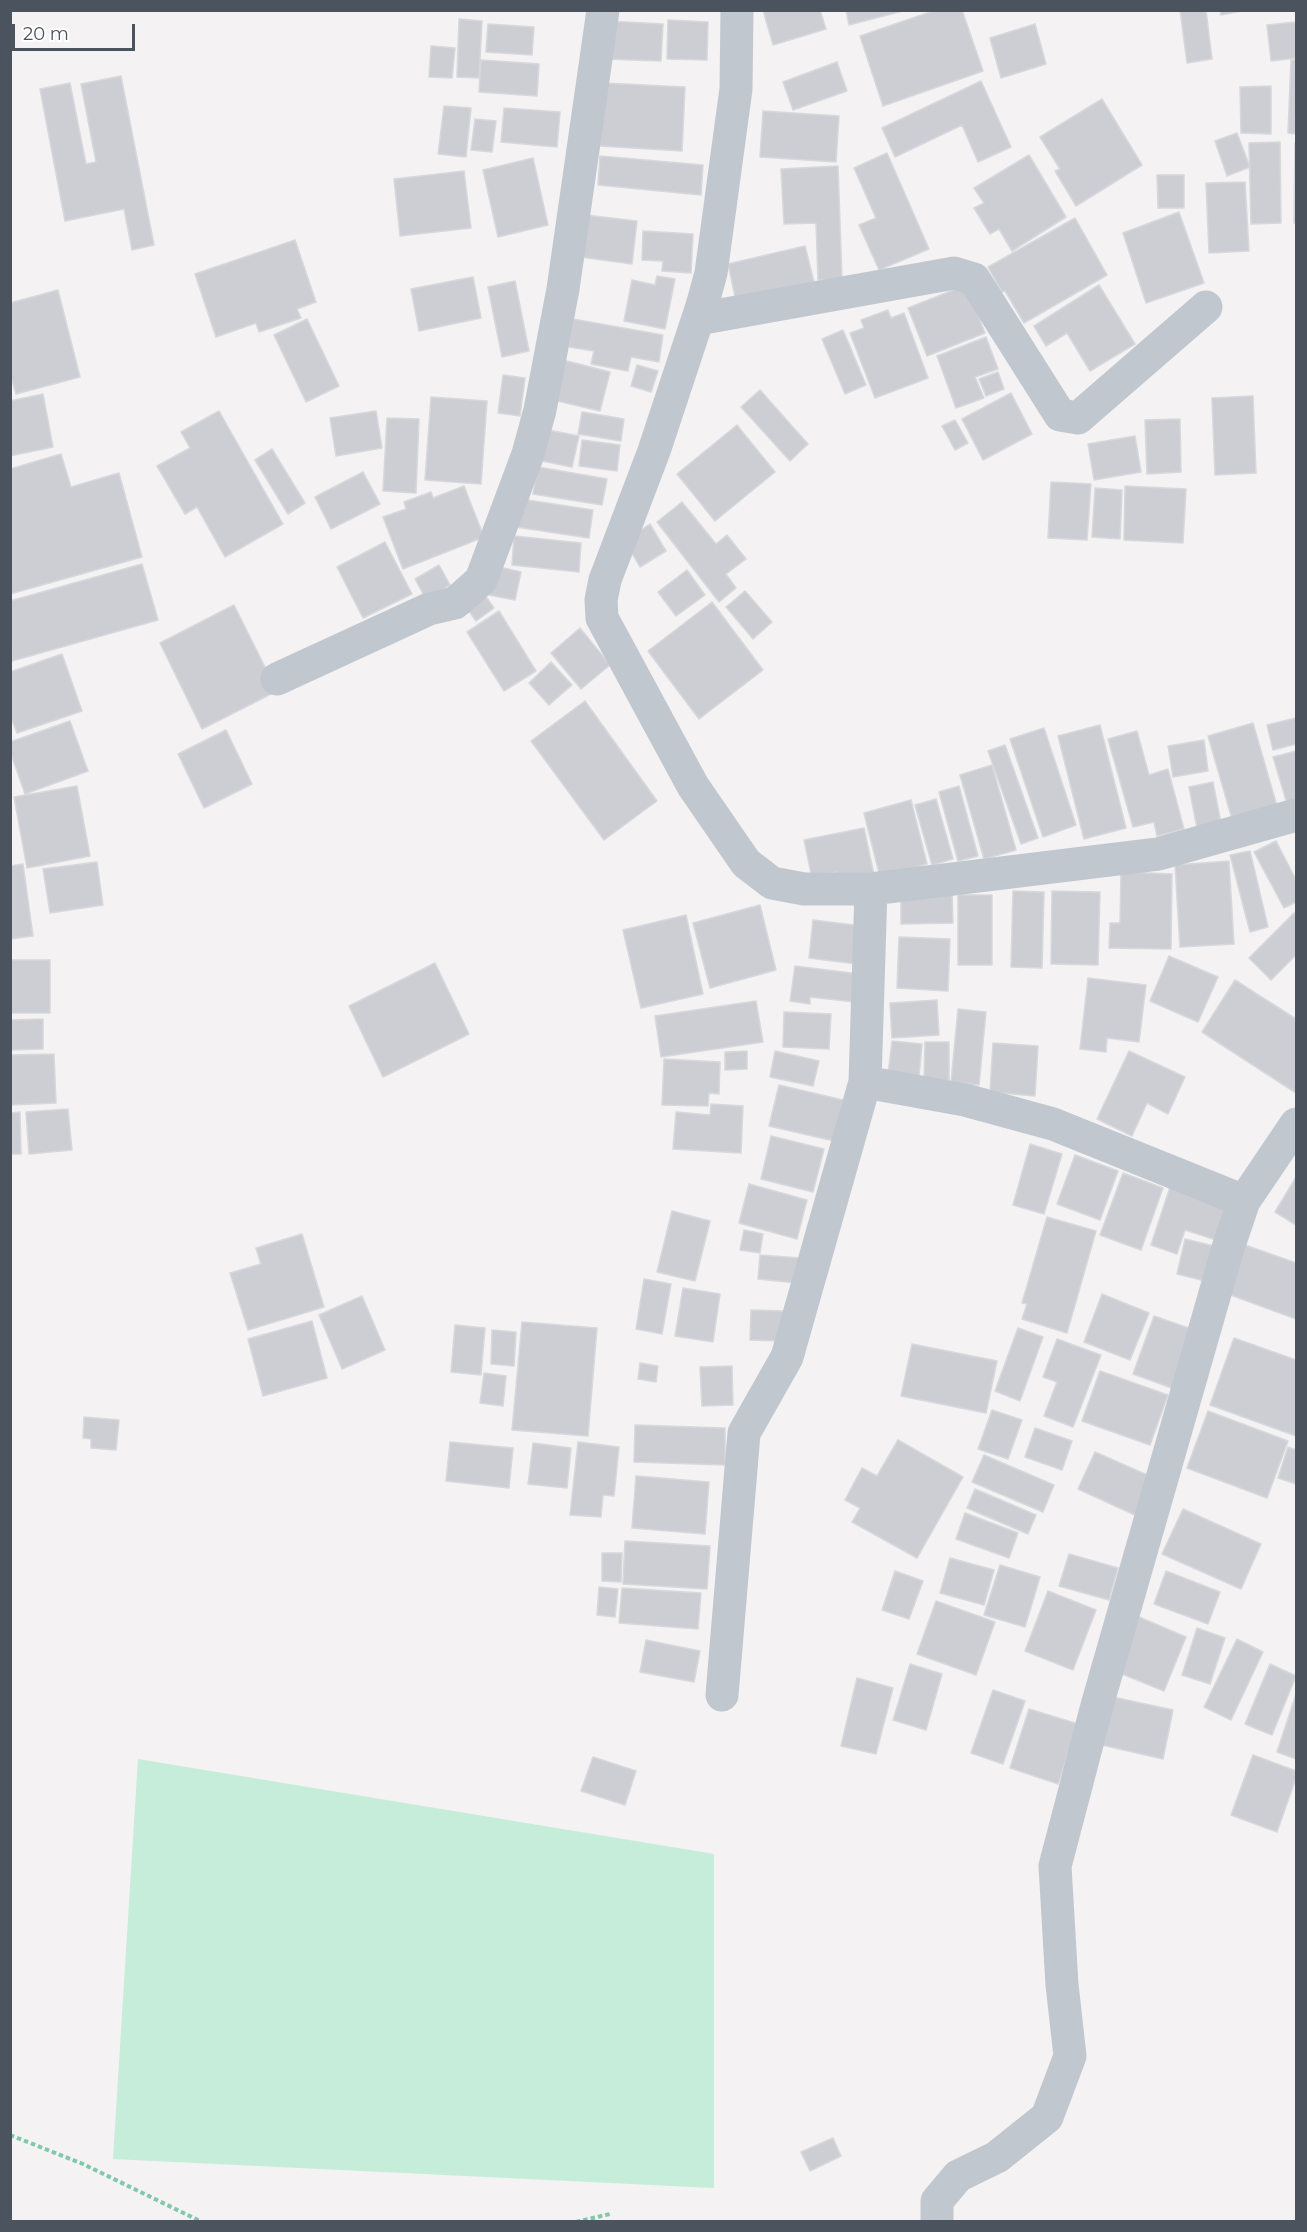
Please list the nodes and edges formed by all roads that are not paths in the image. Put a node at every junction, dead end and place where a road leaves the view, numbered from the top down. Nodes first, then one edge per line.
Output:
1 (603, 10) edge
2 (736, 10) edge
3 (1206, 307) dead end
4 (698, 318) junction
5 (278, 679) dead end
6 (1296, 815) edge
7 (872, 889) junction
8 (866, 1082) junction
9 (1296, 1124) edge
10 (1244, 1202) junction
11 (722, 1695) dead end
12 (937, 2222) edge

1 - 5 street
2 - 4 street
3 - 4 street
4 - 7 street
6 - 7 street
7 - 8 street
8 - 10 street
8 - 11 street
9 - 10 street
10 - 12 street

